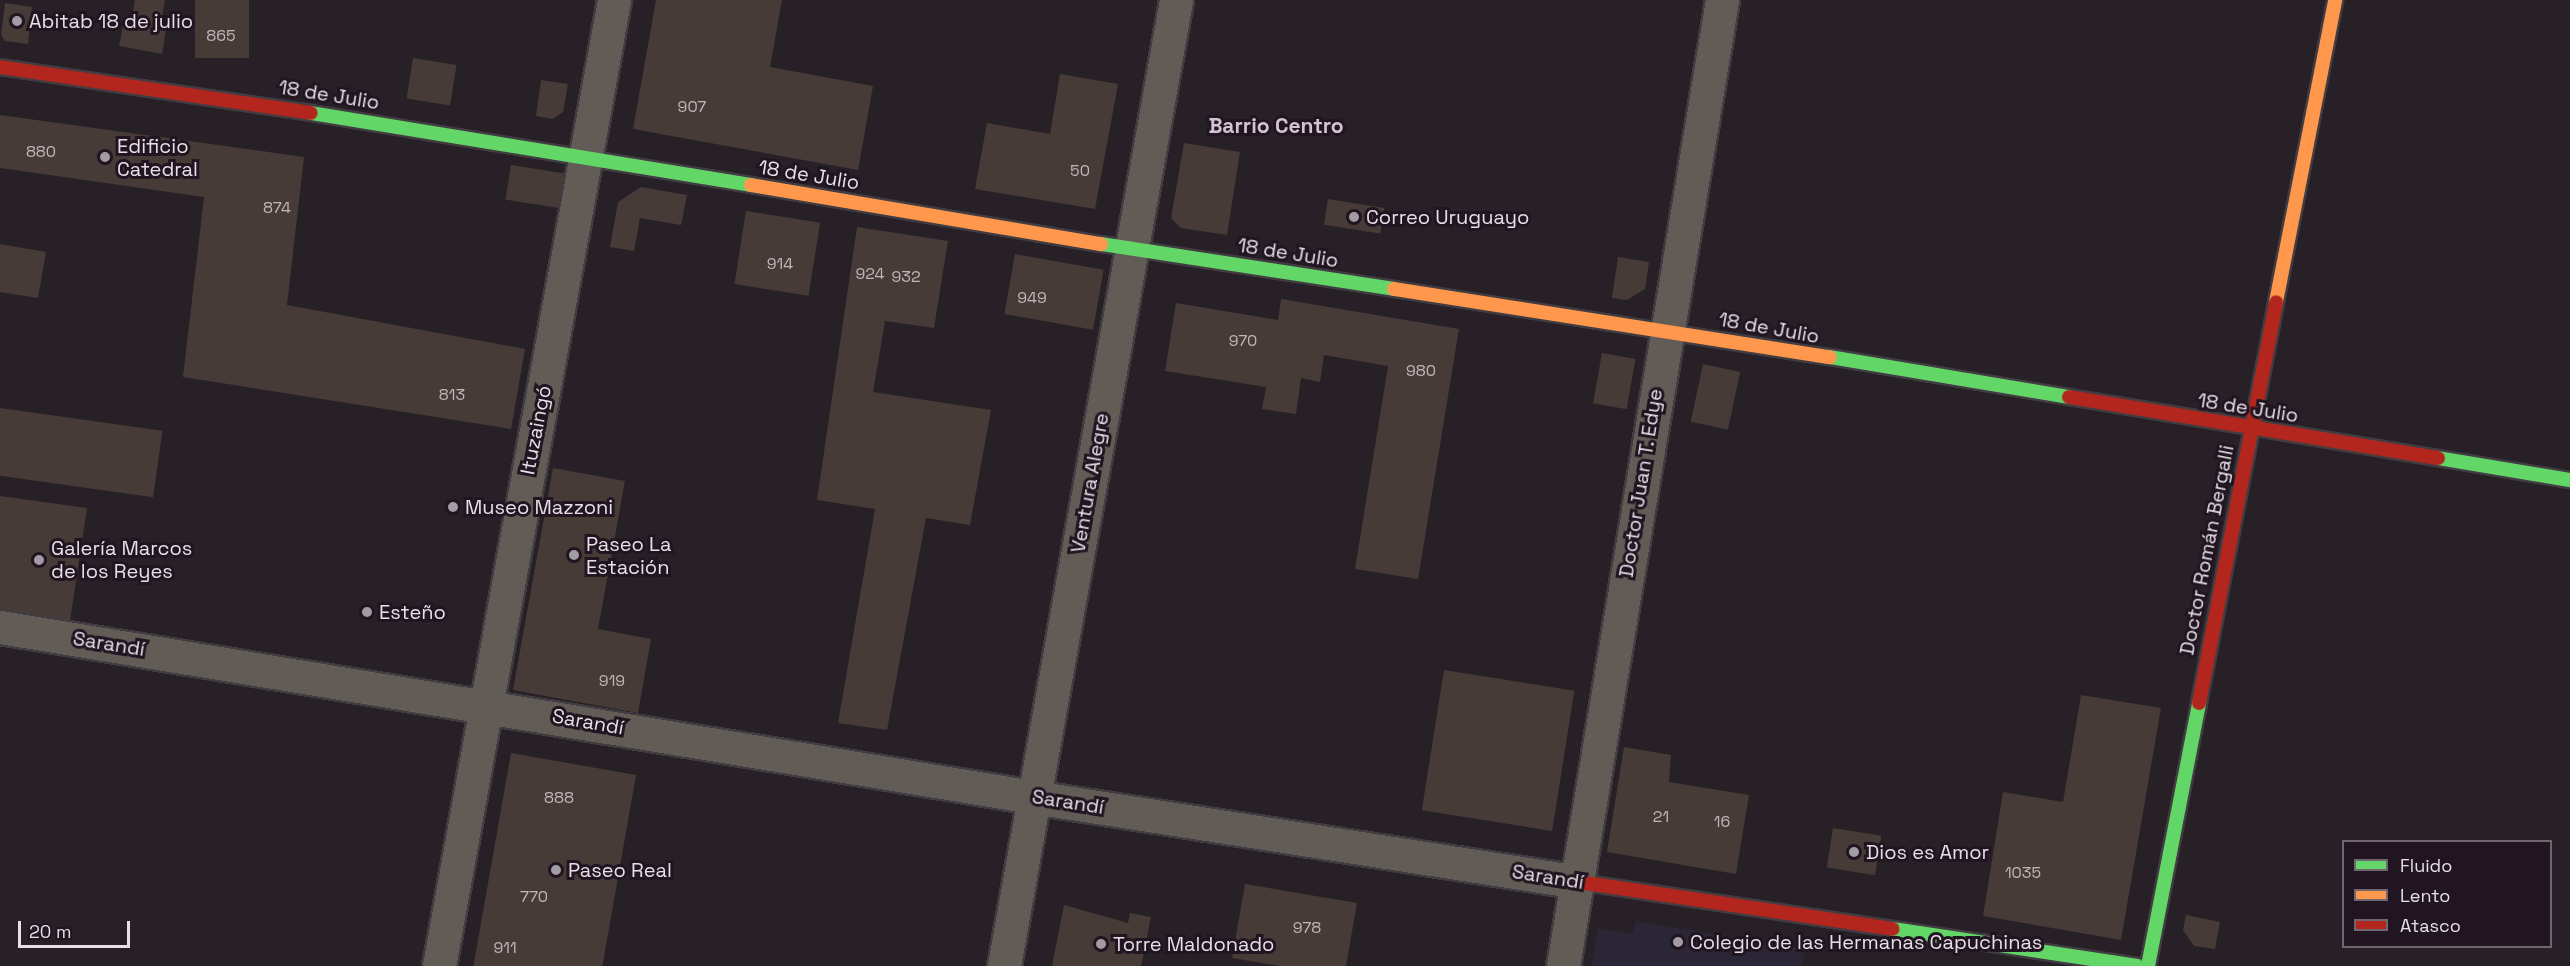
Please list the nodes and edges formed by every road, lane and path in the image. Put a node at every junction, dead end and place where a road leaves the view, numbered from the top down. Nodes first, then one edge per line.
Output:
1 (614, 0) edge
2 (1176, 0) edge
3 (1722, 0) edge
4 (2335, 0) edge
5 (0, 67) edge
6 (586, 158) junction
7 (1133, 249) junction
8 (1665, 330) junction
9 (2250, 429) junction
10 (2570, 480) edge
11 (0, 627) edge
12 (484, 704) junction
13 (1033, 797) junction
14 (1579, 882) junction
15 (439, 966) edge
16 (1004, 966) edge
17 (1563, 966) edge
18 (2137, 966) edge
19 (2148, 966) edge

1 - 6 street, Ituzaingó
2 - 7 street, Ventura Alegre
3 - 8 street, Doctor Juan T. Edye
4 - 9 street, Doctor Román Bergalli
5 - 6 street, 18 de Julio
6 - 7 street, 18 de Julio
6 - 12 street, Ituzaingó
7 - 8 street, 18 de Julio
7 - 13 street, Ventura Alegre
8 - 9 street, 18 de Julio
8 - 14 street, Doctor Juan T. Edye
9 - 10 street, 18 de Julio
9 - 19 street, Doctor Román Bergalli
11 - 12 street, Sarandí
12 - 13 street, Sarandí
12 - 15 street, Ituzaingó
13 - 14 street, Sarandí
13 - 16 street, Ventura Alegre
14 - 17 street, Doctor Juan T. Edye
14 - 18 street, Sarandí

